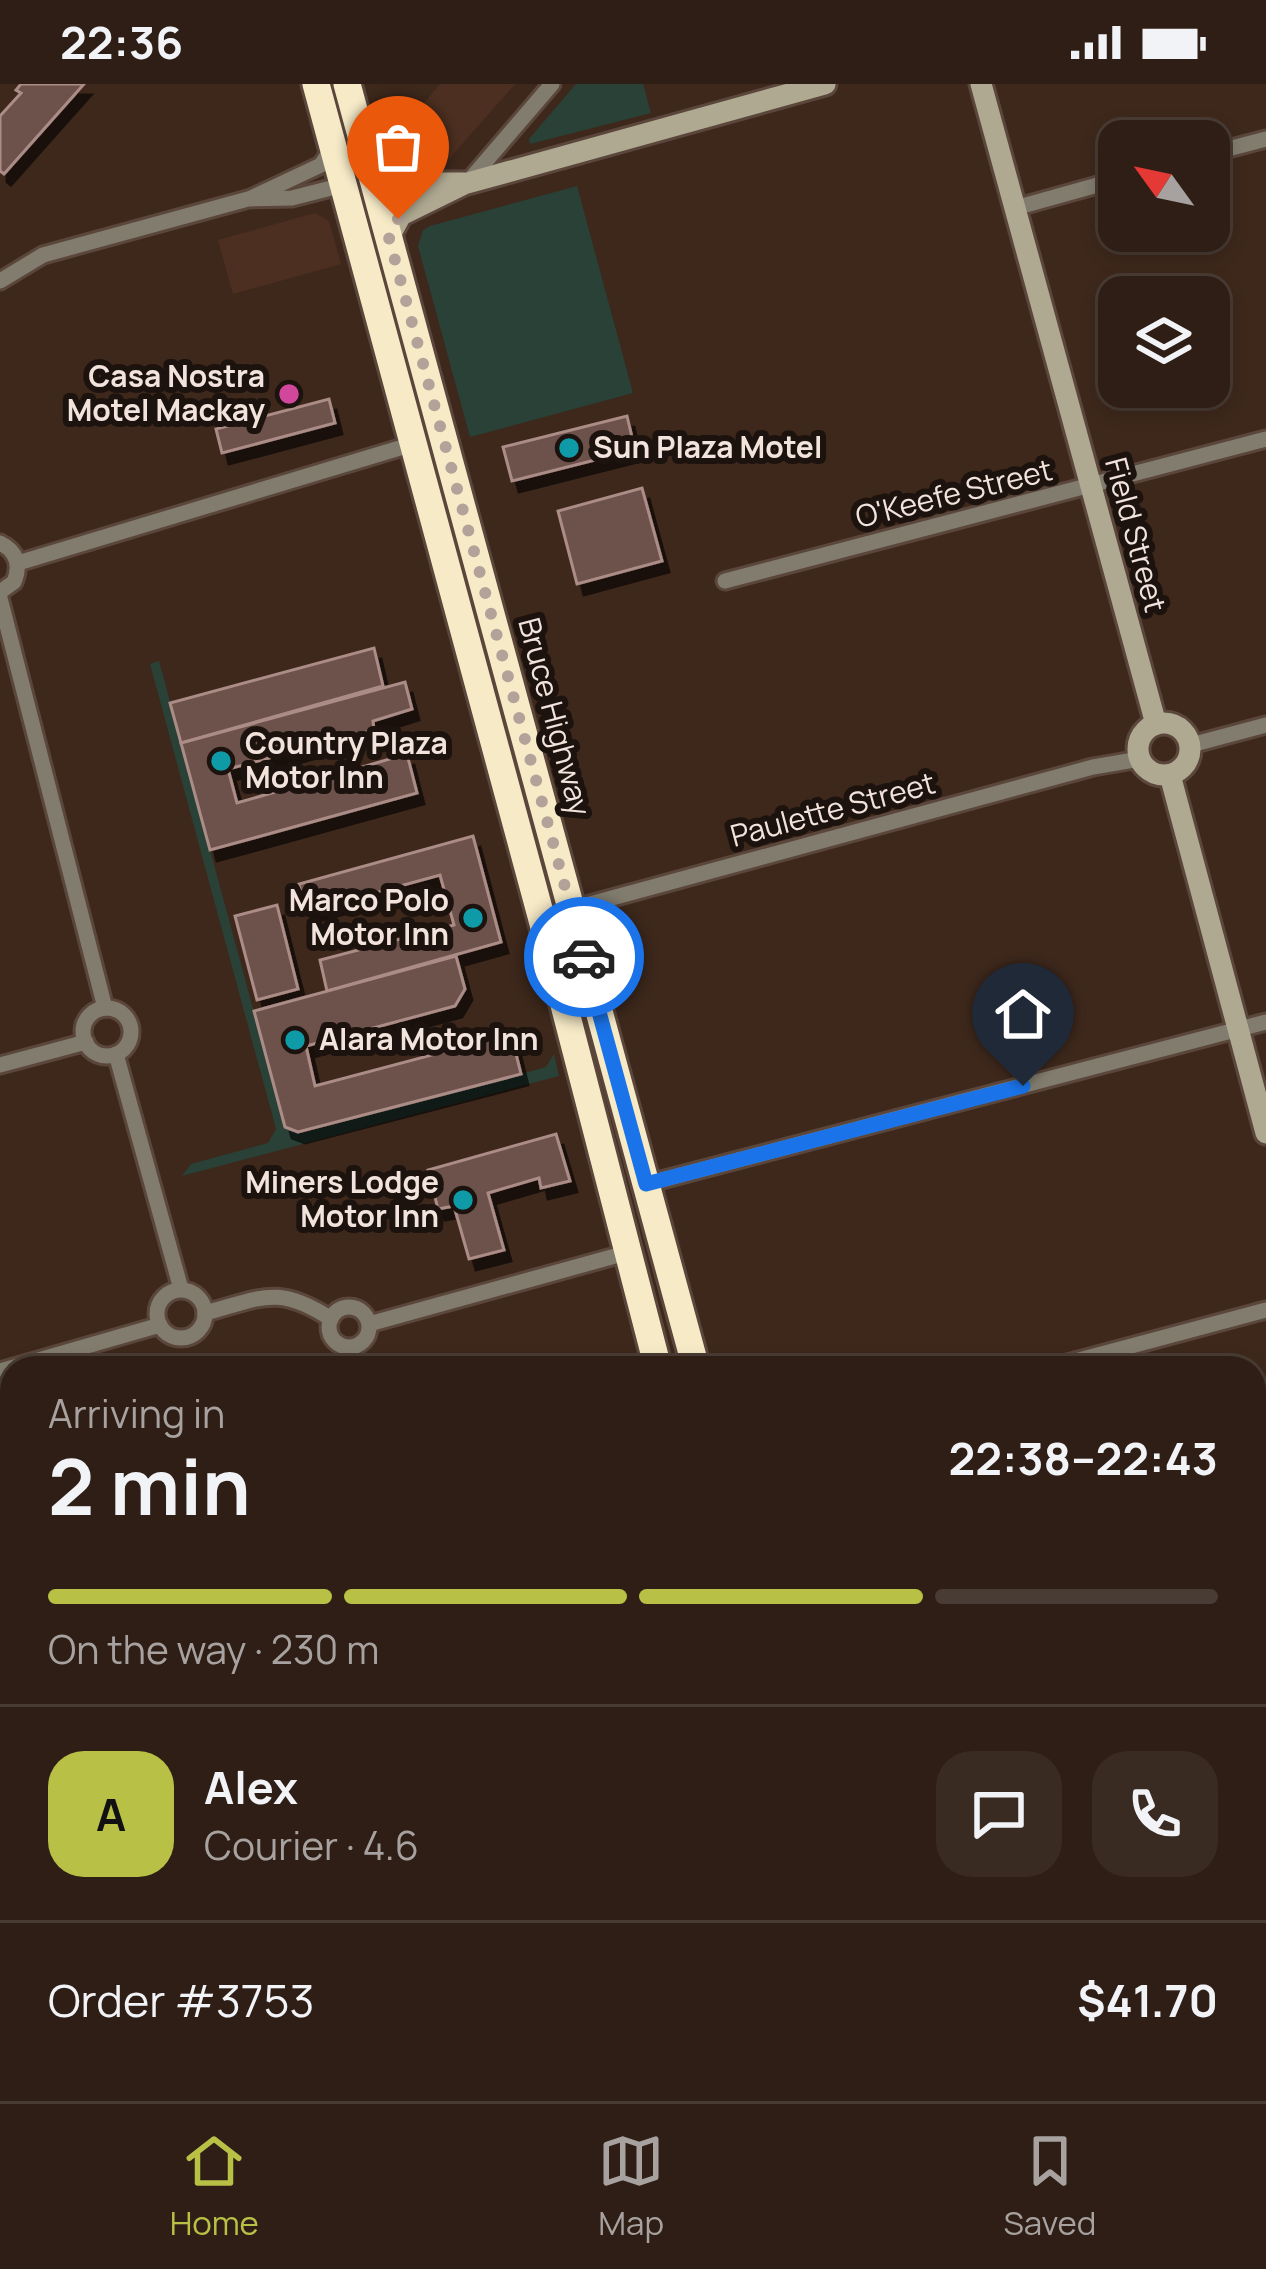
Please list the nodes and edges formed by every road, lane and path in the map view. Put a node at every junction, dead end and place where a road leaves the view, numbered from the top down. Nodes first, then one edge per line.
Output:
1 (316, 84) edge
2 (334, 84) edge
3 (347, 84) edge
4 (552, 84) edge
5 (825, 84) edge
6 (980, 84) edge
7 (1266, 139) edge
8 (333, 147) junction
9 (1230, 148) edge
10 (466, 183) junction
11 (343, 185) junction
12 (1098, 185) edge
13 (377, 196) junction
14 (248, 200) junction
15 (1015, 208) junction
16 (389, 238) junction
17 (0, 281) edge
18 (411, 435) junction
19 (1266, 439) edge
20 (1091, 487) junction
21 (0, 543) edge
22 (18, 563) junction
23 (725, 581) dead end
24 (0, 595) edge
25 (1156, 724) junction
26 (1266, 725) edge
27 (1191, 746) junction
28 (1140, 759) junction
29 (1170, 775) junction
30 (572, 909) junction
31 (542, 916) junction
32 (104, 1008) junction
33 (1266, 1022) edge
34 (1238, 1030) junction
35 (86, 1042) junction
36 (116, 1054) junction
37 (0, 1065) edge
38 (1266, 1133) edge
39 (646, 1184) junction
40 (626, 1253) junction
41 (182, 1289) junction
42 (1266, 1310) edge
43 (206, 1313) junction
44 (331, 1318) junction
45 (369, 1324) junction
46 (160, 1325) junction
47 (350, 1347) junction
48 (52, 1356) edge
49 (352, 1356) edge
50 (655, 1356) edge
51 (693, 1356) edge
52 (1094, 1356) edge

1 - 8 highway
2 - 11 highway
3 - 13 highway, Bruce Highway
4 - 10 street
5 - 10 street
6 - 15 street, Field Street
7 - 9 street
8 - 11 highway
8 - 14 street
10 - 13 street
10 - 16 street
11 - 14 street
11 - 18 highway
12 - 15 street
13 - 16 highway, Bruce Highway
13 - 18 highway
14 - 17 street
15 - 20 street, Field Street
16 - 30 highway, Bruce Highway
18 - 22 street
18 - 31 highway
19 - 20 street, O'Keefe Street
20 - 23 street, O'Keefe Street
20 - 25 street, Field Street
21 - 22 street
22 - 24 street
24 - 32 street
25 - 27 street
25 - 28 street
26 - 27 street
27 - 29 street
28 - 29 street
28 - 30 street, Paulette Street
29 - 34 street
30 - 31 street, Paulette Street
30 - 39 highway, Bruce Highway
31 - 40 highway
32 - 35 street
32 - 36 street
33 - 34 street
34 - 38 street
34 - 39 street
35 - 36 street
35 - 37 street
36 - 41 street
39 - 51 highway, Bruce Highway
40 - 45 street
40 - 50 highway
41 - 43 street
41 - 46 street
42 - 52 street
43 - 44 street
43 - 46 street
44 - 45 street
44 - 47 street
45 - 47 street
46 - 48 street
47 - 49 street

